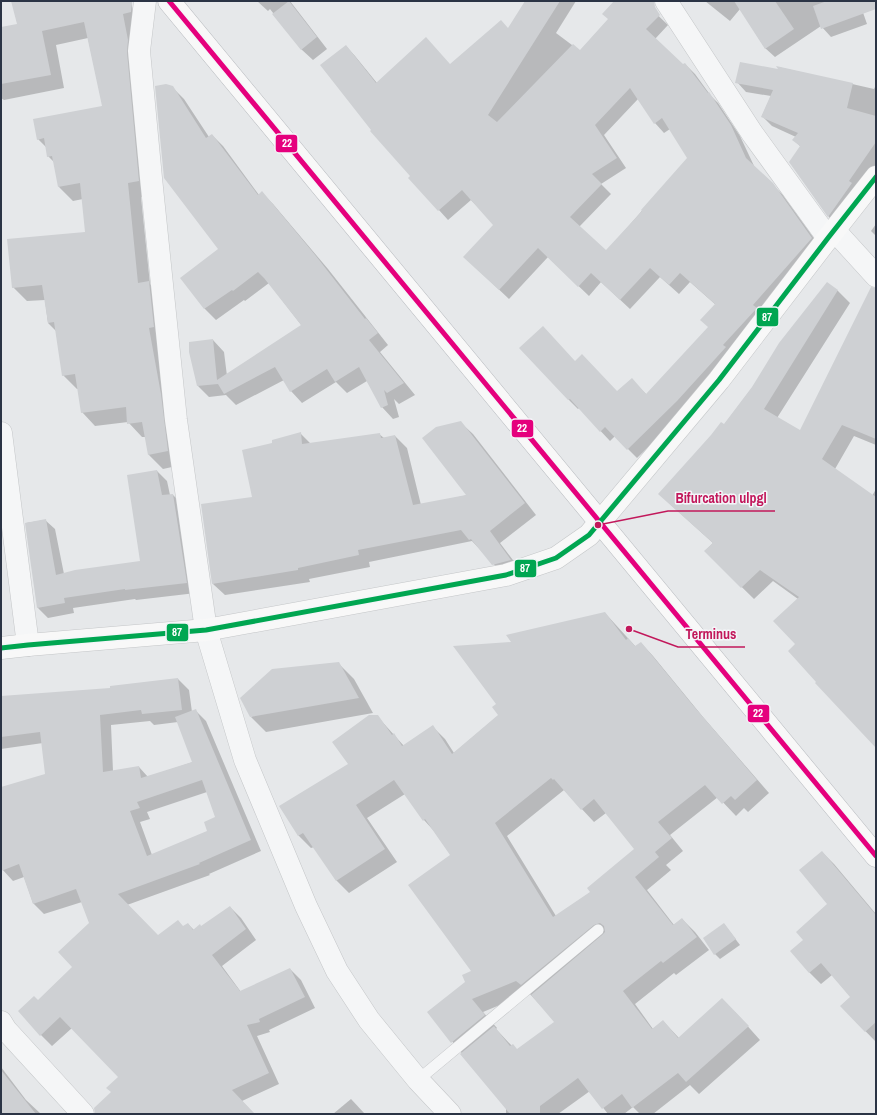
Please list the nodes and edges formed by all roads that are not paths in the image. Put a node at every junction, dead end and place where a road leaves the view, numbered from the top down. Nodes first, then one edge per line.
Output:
1 (145, 1) edge
2 (169, 1) edge
3 (666, 1) edge
4 (876, 177) edge
5 (831, 234) junction
6 (876, 276) edge
7 (1, 433) edge
8 (600, 521) junction
9 (206, 630) junction
10 (28, 645) junction
11 (1, 648) edge
12 (876, 856) edge
13 (598, 930) dead end
14 (1, 1022) edge
15 (418, 1080) junction
16 (83, 1114) edge
17 (450, 1114) edge

1 - 9 street
2 - 8 main road
3 - 5 street
4 - 5 main road
5 - 6 street
5 - 8 main road
7 - 10 street
8 - 9 main road
8 - 12 main road
9 - 10 main road
9 - 15 street
10 - 11 main road
13 - 15 lane
14 - 16 street
15 - 17 street

